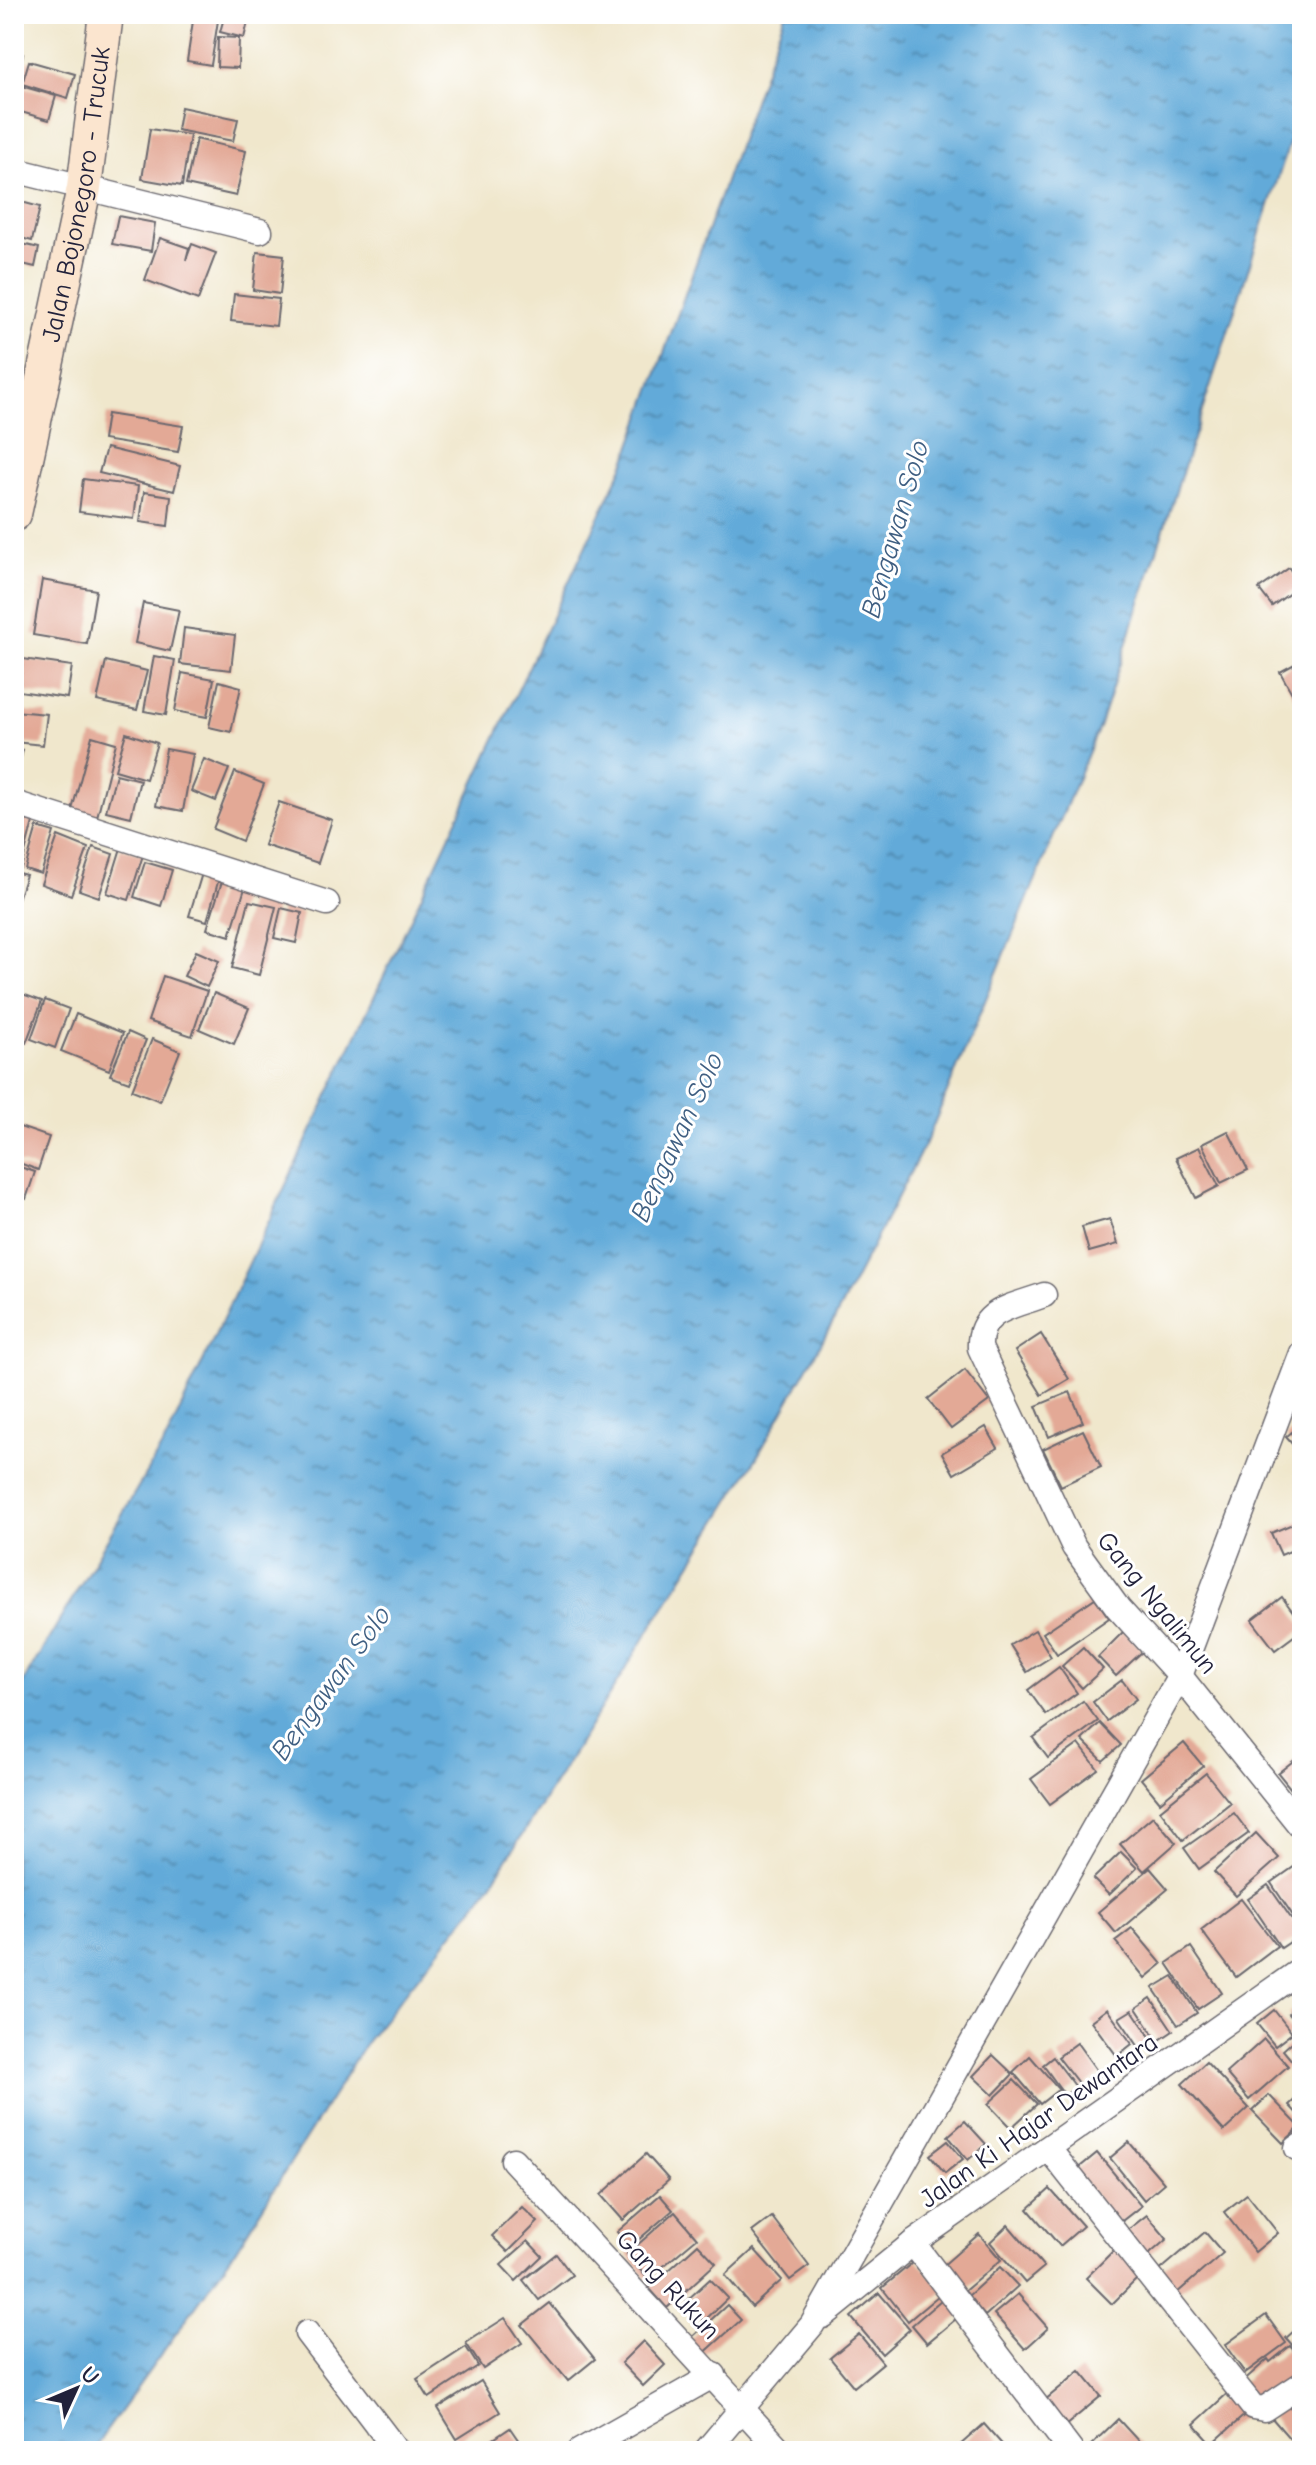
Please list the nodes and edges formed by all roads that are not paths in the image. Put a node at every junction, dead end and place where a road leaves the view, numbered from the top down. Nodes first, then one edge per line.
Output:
1 (106, 14) edge
2 (14, 170) edge
3 (84, 188) junction
4 (260, 231) dead end
5 (14, 514) edge
6 (14, 803) edge
7 (327, 903) dead end
8 (1044, 1295) dead end
9 (1302, 1353) edge
10 (1180, 1676) junction
11 (1302, 1828) edge
12 (1302, 1969) edge
13 (1048, 2148) junction
14 (513, 2160) dead end
15 (913, 2243) junction
16 (812, 2325) junction
17 (307, 2333) dead end
18 (714, 2375) junction
19 (1302, 2384) edge
20 (744, 2407) junction
21 (397, 2451) edge
22 (580, 2451) edge
23 (706, 2451) edge
24 (781, 2451) edge
25 (1071, 2451) edge

1 - 3 street, Jalan Bojonegoro - Trucuk
2 - 3 street
3 - 4 street
3 - 5 street, Jalan Bojonegoro - Trucuk
6 - 7 street
8 - 10 street, Gang Ngalimun
9 - 10 street
10 - 11 street, Gang Ngalimun
10 - 16 street
12 - 13 street, Jalan Ki Hajar Dewantara
13 - 15 street, Jalan Ki Hajar Dewantara
13 - 19 street
14 - 18 street, Gang Rukun
15 - 16 street, Jalan Ki Hajar Dewantara
15 - 25 street
16 - 20 street
17 - 21 street
18 - 20 street, Gang Rukun
18 - 22 street
20 - 23 street
20 - 24 street, Gang Rukun

